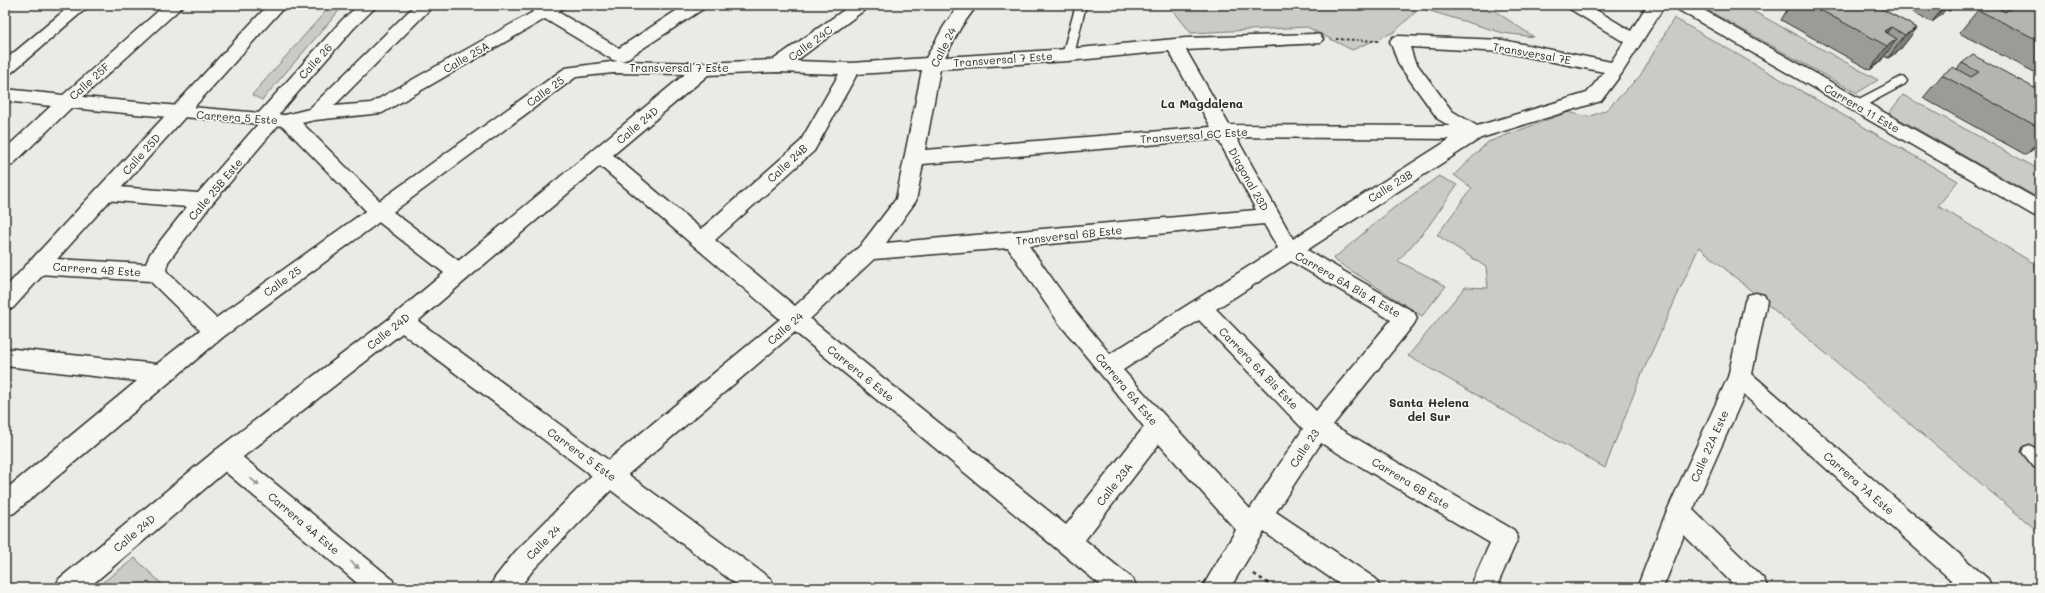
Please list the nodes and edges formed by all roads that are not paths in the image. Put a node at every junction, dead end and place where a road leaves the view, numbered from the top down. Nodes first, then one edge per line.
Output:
1 (81, 5) edge
2 (175, 5) edge
3 (277, 5) edge
4 (369, 5) edge
5 (424, 5) edge
6 (697, 5) edge
7 (862, 5) edge
8 (968, 5) edge
9 (1081, 5) edge
10 (1576, 5) edge
11 (1656, 5) edge
12 (1683, 5) edge
13 (546, 7) edge
14 (1314, 39) road end
15 (1633, 40) junction
16 (1175, 45) junction
17 (1068, 55) junction
18 (616, 61) junction
19 (932, 64) junction
20 (777, 66) junction
21 (5, 69) edge
22 (703, 69) junction
23 (851, 69) junction
24 (1616, 69) junction
25 (571, 72) joint
26 (1901, 81) dead end
27 (5, 95) edge
28 (67, 101) junction
29 (1857, 105) junction
30 (179, 112) junction
31 (315, 114) junction
32 (275, 119) junction
33 (1223, 132) junction
34 (1474, 133) junction
35 (601, 156) junction
36 (914, 158) junction
37 (5, 160) edge
38 (105, 193) junction
39 (203, 201) junction
40 (2040, 210) edge
41 (378, 211) junction
42 (1270, 216) junction
43 (702, 240) junction
44 (1014, 240) junction
45 (1289, 250) junction
46 (868, 252) junction
47 (38, 266) junction
48 (157, 267) junction
49 (459, 273) junction
50 (1756, 301) dead end
51 (5, 302) edge
52 (1200, 308) junction
53 (1406, 318) joint
54 (795, 320) junction
55 (402, 321) junction
56 (215, 331) junction
57 (5, 357) edge
58 (1109, 367) junction
59 (161, 374) junction
60 (1740, 377) junction
61 (1159, 426) junction
62 (1317, 428) junction
63 (225, 457) junction
64 (610, 474) junction
65 (5, 505) edge
66 (1679, 512) junction
67 (1256, 522) junction
68 (1068, 542) junction
69 (68, 588) edge
70 (383, 588) edge
71 (503, 588) edge
72 (762, 588) edge
73 (1124, 588) edge
74 (1216, 588) edge
75 (1367, 588) edge
76 (1483, 588) edge
77 (1650, 588) edge
78 (1755, 588) edge
79 (1979, 588) edge

1 - 21 street
2 - 28 street, Calle 25F
3 - 30 street, Calle 25D
4 - 32 street, Calle 26
5 - 31 street
6 - 18 street
7 - 20 street, Calle 24C
8 - 19 street, Calle 24
9 - 17 lane
10 - 15 street
11 - 15 street, Calle 23B
12 - 29 street, Carrera 11 Este
13 - 18 street
13 - 31 street, Calle 25A
14 - 16 street, Transversal 7 Este
15 - 24 street, Calle 23B
16 - 17 street, Transversal 7 Este
16 - 33 street, Diagonal 23D
17 - 19 street, Transversal 7 Este
18 - 22 street, Transversal 7 Este
18 - 25 street, Transversal 7 Este
19 - 23 street, Transversal 7 Este
19 - 36 street, Calle 24
20 - 22 street, Transversal 7 Este
20 - 23 street, Transversal 7 Este
22 - 35 street, Calle 24D
23 - 43 street, Calle 24B
24 - 34 street, Calle 23B
24 - 34 street, Transversal 7E
25 - 41 street, Calle 25
26 - 29 lane
27 - 28 street, Carrera 5 Este
28 - 30 street, Carrera 5 Este
28 - 37 street, Calle 25F
29 - 40 street, Carrera 11 Este
30 - 32 street, Carrera 5 Este
30 - 38 street, Calle 25D
31 - 32 street
32 - 39 street, Calle 25B Este
32 - 41 street, Carrera 5 Este
33 - 34 street, Transversal 6C Este
33 - 36 street, Transversal 6C Este
33 - 42 street, Diagonal 23D
34 - 45 street, Calle 23B
35 - 43 street, Carrera 6 Este
35 - 49 street, Calle 24D
36 - 46 street, Calle 24
38 - 39 street
38 - 47 street, Calle 25D
39 - 48 street, Calle 25B Este
41 - 49 street, Carrera 5 Este
41 - 56 street, Calle 25
42 - 44 street, Transversal 6B Este
42 - 45 street, Diagonal 23D
43 - 54 street, Carrera 6 Este
44 - 46 street, Transversal 6B Este
44 - 58 street, Carrera 6A Este
45 - 52 street, Calle 23B
45 - 53 street, Carrera 6A Bis A Este
46 - 54 street, Calle 24
47 - 48 street, Carrera 4B Este
47 - 51 street, Calle 25D
48 - 56 street
49 - 55 street, Calle 24D
50 - 60 street, Calle 22A Este
52 - 58 street, Calle 23B
52 - 62 street, Carrera 6A Bis Este
53 - 62 street, Calle 23
54 - 64 street, Calle 24
54 - 68 street, Carrera 6 Este
55 - 63 street, Calle 24D
55 - 64 street, Carrera 5 Este
56 - 59 street, Calle 25
57 - 59 street
58 - 61 street, Carrera 6A Este
59 - 65 street, Calle 25
60 - 66 street, Calle 22A Este
60 - 79 street, Carrera 7A Este
61 - 67 street, Carrera 6A Este
61 - 68 street, Calle 23A
62 - 67 street, Calle 23
62 - 76 street, Carrera 6B Este
63 - 69 street, Calle 24D
63 -> 70 street, Carrera 4A Este
64 - 71 street, Calle 24
64 - 72 street, Carrera 5 Este
66 - 77 street, Calle 22A Este
66 - 78 street
67 - 74 street, Calle 23
67 - 75 street, Carrera 6A Este
68 - 73 street, Carrera 6 Este

